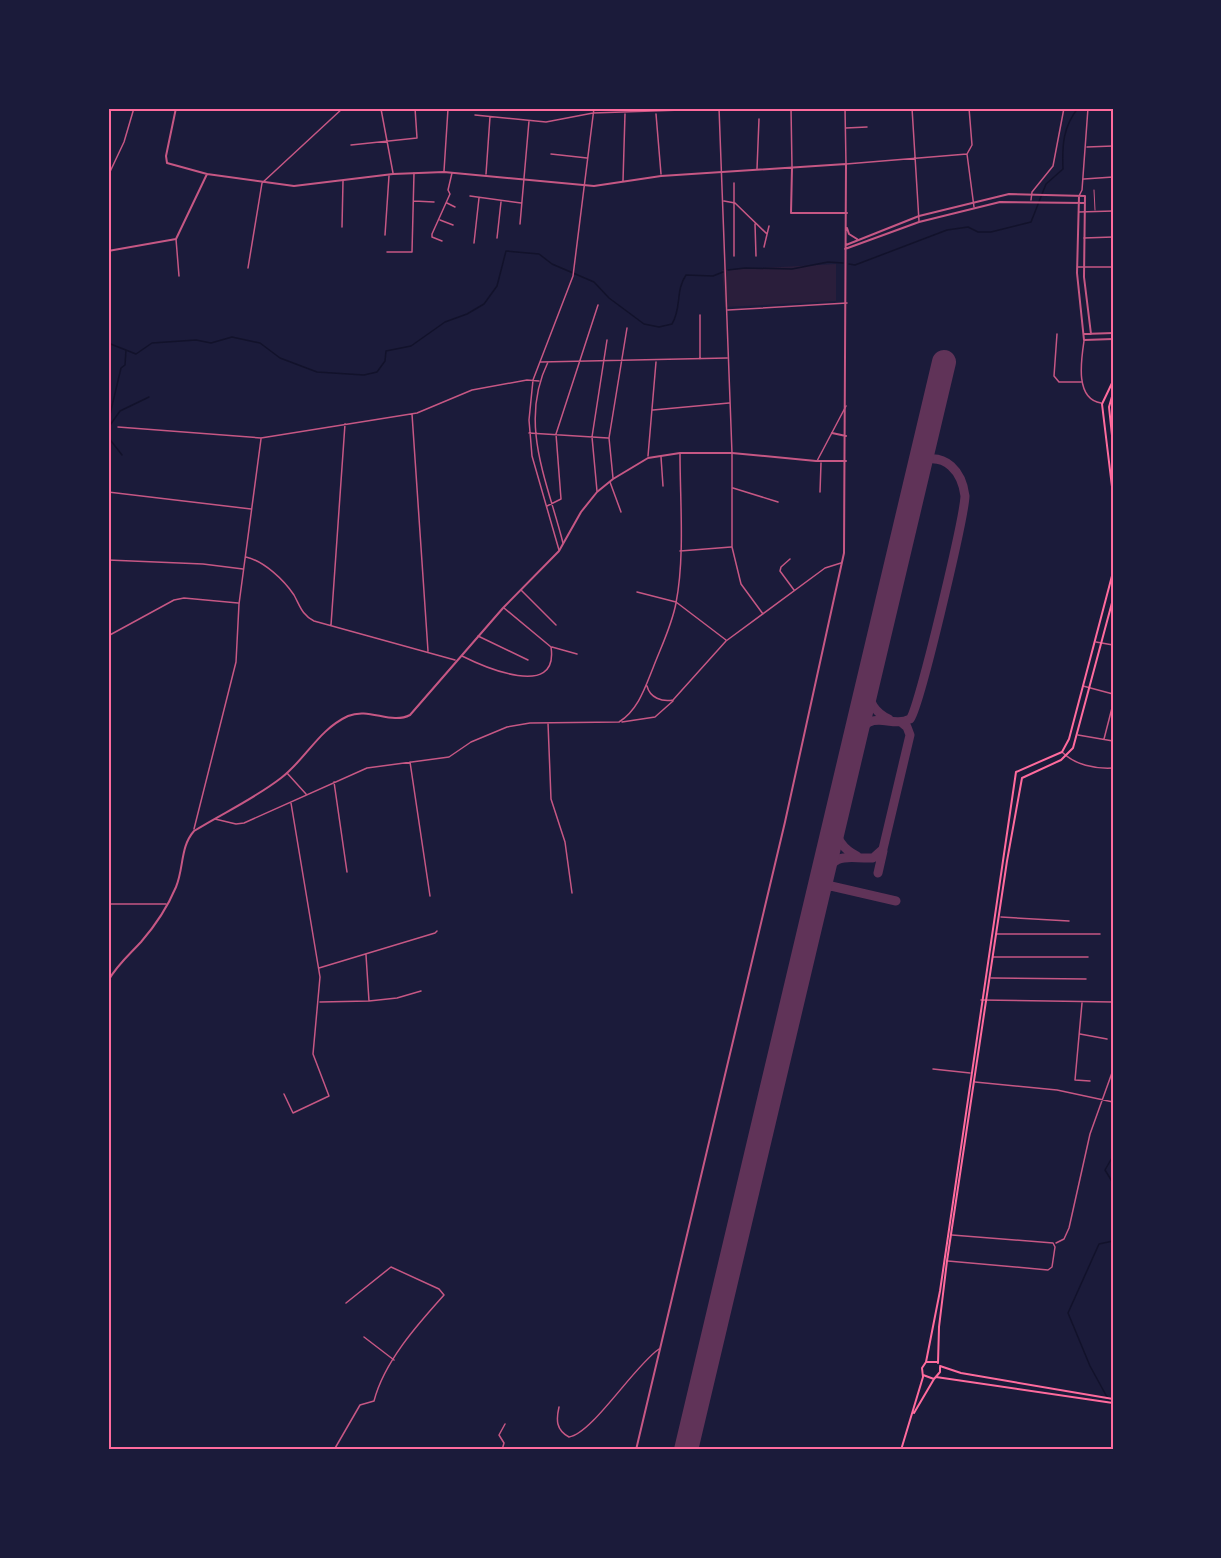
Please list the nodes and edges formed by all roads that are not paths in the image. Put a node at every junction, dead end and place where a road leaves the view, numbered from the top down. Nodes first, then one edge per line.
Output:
1 (134, 108) edge
2 (176, 108) edge
3 (343, 108) edge
4 (415, 108) edge
5 (594, 108) edge
6 (700, 108) edge
7 (741, 108) edge
8 (790, 108) edge
9 (845, 108) edge
10 (912, 108) edge
11 (969, 108) edge
12 (1064, 108) edge
13 (1088, 108) edge
14 (381, 109) edge
15 (448, 109) edge
16 (719, 109) edge
17 (702, 111) junction
18 (626, 112) junction
19 (593, 113) junction
20 (655, 113) junction
21 (475, 115) dead end
22 (490, 116) junction
23 (759, 119) dead end
24 (529, 120) junction
25 (867, 127) dead end
26 (845, 128) junction
27 (388, 141) junction
28 (351, 145) dead end
29 (1113, 146) edge
30 (1086, 147) junction
31 (551, 154) dead end
32 (967, 154) junction
33 (587, 158) junction
34 (916, 160) junction
35 (846, 164) junction
36 (792, 168) junction
37 (757, 170) junction
38 (722, 171) junction
39 (414, 172) junction
40 (444, 172) junction
41 (452, 173) junction
42 (207, 174) junction
43 (391, 174) junction
44 (486, 174) junction
45 (108, 176) edge
46 (662, 176) junction
47 (1113, 177) edge
48 (524, 179) junction
49 (1083, 179) junction
50 (343, 181) junction
51 (623, 182) junction
52 (262, 183) junction
53 (734, 183) dead end
54 (583, 186) junction
55 (1082, 190) junction
56 (1094, 190) dead end
57 (1032, 193) junction
58 (470, 196) dead end
59 (1079, 196) junction
60 (1085, 196) junction
61 (479, 198) junction
62 (1031, 200) junction
63 (414, 201) junction
64 (501, 201) junction
65 (724, 201) junction
66 (434, 202) dead end
67 (446, 202) junction
68 (973, 202) junction
69 (1079, 202) junction
70 (522, 203) junction
71 (735, 203) junction
72 (1085, 203) junction
73 (455, 207) dead end
74 (974, 208) junction
75 (1113, 211) edge
76 (1078, 212) junction
77 (1085, 212) junction
78 (1095, 212) junction
79 (847, 213) junction
80 (919, 216) junction
81 (439, 219) junction
82 (920, 222) junction
83 (755, 224) junction
84 (453, 225) dead end
85 (520, 225) dead end
86 (769, 226) dead end
87 (847, 226) junction
88 (342, 227) dead end
89 (385, 234) dead end
90 (767, 234) junction
91 (1113, 237) edge
92 (176, 238) junction
93 (497, 238) dead end
94 (1084, 238) junction
95 (860, 239) junction
96 (442, 241) dead end
97 (474, 243) dead end
98 (846, 245) junction
99 (764, 247) dead end
100 (845, 249) junction
101 (108, 252) edge
102 (387, 252) dead end
103 (734, 256) dead end
104 (756, 256) dead end
105 (1077, 267) junction
106 (1113, 267) edge
107 (248, 268) dead end
108 (1084, 268) junction
109 (178, 276) dead end
110 (847, 303) junction
111 (598, 305) dead end
112 (727, 310) junction
113 (700, 315) dead end
114 (627, 328) dead end
115 (1113, 333) edge
116 (1057, 334) dead end
117 (1084, 334) junction
118 (1091, 334) junction
119 (1113, 339) edge
120 (607, 340) dead end
121 (1084, 340) junction
122 (728, 358) junction
123 (700, 360) junction
124 (541, 362) junction
125 (548, 362) junction
126 (623, 362) junction
127 (657, 362) junction
128 (580, 363) junction
129 (603, 363) junction
130 (533, 380) junction
131 (539, 381) junction
132 (1113, 381) edge
133 (1082, 382) junction
134 (1113, 393) edge
135 (730, 403) junction
136 (1102, 404) junction
137 (846, 406) junction
138 (652, 410) junction
139 (412, 414) junction
140 (345, 423) junction
141 (118, 427) dead end
142 (534, 433) junction
143 (832, 433) junction
144 (528, 434) junction
145 (556, 434) junction
146 (846, 436) junction
147 (591, 437) junction
148 (261, 438) junction
149 (609, 438) junction
150 (1113, 445) edge
151 (680, 453) junction
152 (732, 453) junction
153 (661, 456) junction
154 (648, 458) junction
155 (816, 461) junction
156 (846, 461) junction
157 (821, 462) junction
158 (1112, 476) edge
159 (612, 480) junction
160 (663, 486) dead end
161 (732, 488) junction
162 (108, 492) edge
163 (597, 492) junction
164 (820, 492) dead end
165 (1113, 495) edge
166 (778, 502) dead end
167 (552, 504) junction
168 (546, 506) junction
169 (252, 509) junction
170 (621, 512) dead end
171 (563, 544) junction
172 (732, 547) junction
173 (559, 551) junction
174 (680, 551) junction
175 (246, 557) junction
176 (790, 559) dead end
177 (108, 560) edge
178 (842, 563) junction
179 (244, 569) junction
180 (1113, 572) edge
181 (521, 589) junction
182 (794, 591) junction
183 (637, 592) dead end
184 (1113, 599) edge
185 (676, 603) junction
186 (239, 604) junction
187 (503, 608) junction
188 (763, 614) junction
189 (556, 625) dead end
190 (331, 626) junction
191 (108, 636) edge
192 (478, 636) junction
193 (726, 641) junction
194 (1095, 642) junction
195 (1101, 644) junction
196 (1113, 645) edge
197 (551, 647) junction
198 (428, 651) junction
199 (578, 654) dead end
200 (462, 655) junction
201 (528, 660) dead end
202 (456, 661) junction
203 (646, 685) junction
204 (1083, 686) junction
205 (1089, 689) junction
206 (1113, 694) edge
207 (673, 700) junction
208 (1113, 704) edge
209 (548, 722) junction
210 (619, 722) junction
211 (1077, 735) junction
212 (1104, 739) junction
213 (1113, 741) edge
214 (1062, 752) junction
215 (1066, 756) junction
216 (410, 762) junction
217 (1026, 766) junction
218 (1113, 768) edge
219 (1029, 772) junction
220 (286, 773) junction
221 (334, 781) junction
222 (306, 795) junction
223 (291, 802) junction
224 (215, 819) junction
225 (194, 831) junction
226 (1005, 860) junction
227 (347, 872) dead end
228 (572, 893) dead end
229 (430, 896) dead end
230 (108, 904) edge
231 (166, 904) junction
232 (998, 917) junction
233 (1069, 921) dead end
234 (436, 931) dead end
235 (994, 934) junction
236 (1100, 934) dead end
237 (366, 954) junction
238 (992, 957) junction
239 (1088, 957) dead end
240 (318, 968) junction
241 (989, 978) junction
242 (1086, 980) dead end
243 (108, 981) edge
244 (421, 991) dead end
245 (983, 1000) junction
246 (369, 1001) junction
247 (319, 1002) junction
248 (1082, 1002) junction
249 (1113, 1002) edge
250 (1079, 1034) junction
251 (1107, 1039) dead end
252 (933, 1069) dead end
253 (1113, 1070) edge
254 (970, 1073) junction
255 (1090, 1081) dead end
256 (969, 1082) junction
257 (973, 1082) junction
258 (284, 1094) dead end
259 (1101, 1098) junction
260 (1113, 1102) edge
261 (951, 1235) junction
262 (1055, 1244) junction
263 (947, 1261) junction
264 (346, 1303) dead end
265 (364, 1337) dead end
266 (659, 1349) junction
267 (394, 1359) junction
268 (927, 1362) junction
269 (939, 1365) junction
270 (923, 1375) junction
271 (935, 1378) junction
272 (1079, 1396) junction
273 (1113, 1401) edge
274 (559, 1407) dead end
275 (910, 1418) junction
276 (505, 1424) dead end
277 (333, 1450) edge
278 (502, 1450) edge
279 (636, 1450) edge
280 (901, 1450) edge

1 - 45 street
2 - 42 street
3 - 52 street
4 - 27 street
5 - 19 street
6 - 17 street
7 - 16 street
8 - 36 street
9 - 26 street
10 - 34 street
11 - 32 street
12 - 57 street
13 - 30 street
14 - 27 street
15 - 40 street
16 - 17 street
16 - 38 street
17 - 20 street
18 - 19 street
18 - 20 street
18 - 51 street
19 - 24 street
19 - 33 street
20 - 46 street
21 - 22 street
22 - 24 street
22 - 44 street
23 - 37 street
24 - 48 street
25 - 26 street
26 - 35 street
27 - 28 street
27 - 43 street
29 - 30 street
30 - 49 street
31 - 33 street
32 - 34 street
32 - 68 street
33 - 54 street
34 - 35 street
34 - 80 street
35 - 36 street
35 - 79 street
36 - 37 street
36 - 79 street
37 - 38 street
38 - 46 street
38 - 65 street
39 - 40 street
39 - 43 street
39 - 63 street
40 - 41 street
41 - 44 street
41 - 67 street
42 - 52 street
42 - 92 street
43 - 50 street
43 - 89 street
44 - 48 street
46 - 51 street
47 - 49 street
48 - 54 street
48 - 70 street
49 - 55 street
50 - 52 street
50 - 88 street
51 - 54 street
52 - 107 street
53 - 71 street
54 - 124 street
55 - 59 street
55 - 60 street
56 - 78 lane
57 - 59 street
57 - 62 street
57 - 68 street
58 - 61 street
59 - 60 street
59 - 69 street
60 - 72 street
61 - 64 street
61 - 97 street
62 - 69 street
62 - 74 street
63 - 66 street
63 - 102 street
64 - 70 street
64 - 93 street
65 - 71 street
65 - 112 street
67 - 73 street
67 - 81 street
68 - 74 street
68 - 80 street
69 - 72 street
69 - 76 street
70 - 85 street
71 - 83 street
71 - 103 street
72 - 77 street
74 - 82 street
75 - 78 street
76 - 77 street
76 - 105 street
77 - 78 street
77 - 94 street
79 - 87 street
80 - 82 street
80 - 95 street
81 - 84 street
81 - 96 street
82 - 100 street
83 - 90 street
83 - 104 street
86 - 90 street
87 - 95 street
87 - 98 street
90 - 99 street
91 - 94 street
92 - 101 street
92 - 109 street
94 - 108 street
95 - 98 street
98 - 100 street
100 - 110 street
105 - 108 street
105 - 117 street
106 - 108 street
108 - 118 street
110 - 112 street
110 - 137 street
111 - 128 street
112 - 122 street
113 - 123 street
114 - 126 street
115 - 118 street
116 - 133 street
117 - 118 street
117 - 121 street
119 - 121 street
120 - 129 street
121 - 133 street
122 - 123 street
122 - 135 street
123 - 127 street
124 - 125 street
124 - 130 street
125 - 128 street
125 - 131 street
126 - 127 street
126 - 129 street
126 - 149 street
127 - 138 street
128 - 129 street
128 - 145 street
129 - 147 street
130 - 131 street
130 - 139 street
130 - 144 street
131 - 142 street
132 - 136 main road
133 - 136 street
134 - 150 main road
135 - 138 street
135 - 152 street
136 - 158 main road
137 - 143 street
137 - 146 street
138 - 154 street
139 - 140 street
139 - 198 street
140 - 148 street
140 - 190 street
141 - 148 street
142 - 144 street
142 - 145 street
142 - 167 street
143 - 146 street
143 - 155 street
144 - 168 street
145 - 147 street
145 - 167 street
146 - 156 street
147 - 149 street
147 - 163 street
148 - 169 street
149 - 159 street
151 - 152 street
151 - 153 street
151 - 174 street
152 - 155 street
152 - 161 street
153 - 154 street
153 - 160 street
154 - 159 street
155 - 157 street
156 - 157 street
156 - 178 street
157 - 164 street
158 - 165 main road
159 - 163 street
159 - 170 street
161 - 166 street
161 - 172 street
162 - 169 street
163 - 171 street
167 - 168 street
167 - 171 street
168 - 173 street
169 - 175 street
171 - 173 street
172 - 174 street
172 - 188 street
173 - 181 street
174 - 185 street
175 - 179 street
175 - 190 street
176 - 182 street
177 - 179 street
178 - 182 street
178 - 266 street
179 - 186 street
180 - 194 main road
181 - 187 street
181 - 189 street
182 - 188 street
183 - 185 street
184 - 195 main road
185 - 193 street
185 - 203 street
186 - 191 street
186 - 225 street
187 - 192 street
187 - 197 street
188 - 193 street
190 - 198 street
192 - 200 street
192 - 201 street
193 - 207 street
194 - 195 street
194 - 204 main road
195 - 196 street
195 - 205 main road
197 - 199 street
197 - 200 street
198 - 202 street
200 - 202 street
202 - 220 street
203 - 207 street
203 - 210 street
204 - 205 street
204 - 214 main road
205 - 206 street
205 - 211 main road
207 - 210 street
208 - 212 street
209 - 210 street
209 - 216 street
209 - 228 street
211 - 212 street
211 - 215 main road
212 - 213 street
214 - 215 street
214 - 217 main road
215 - 218 street
215 - 219 main road
216 - 221 street
216 - 229 street
217 - 219 main road
217 - 226 main road
219 - 226 main road
220 - 222 street
220 - 224 street
221 - 222 street
221 - 227 street
222 - 223 street
223 - 224 street
223 - 240 street
224 - 225 street
225 - 231 street
226 - 232 main road
226 - 235 main road
230 - 231 street
231 - 243 street
232 - 233 street
232 - 235 main road
234 - 237 street
235 - 236 street
235 - 238 main road
235 - 245 main road
237 - 240 street
237 - 246 street
238 - 239 street
238 - 241 main road
240 - 247 street
241 - 242 street
241 - 245 main road
244 - 246 street
245 - 248 street
245 - 254 main road
245 - 257 main road
246 - 247 street
247 - 258 street
248 - 249 street
248 - 250 street
250 - 251 street
250 - 255 street
252 - 254 street
253 - 259 street
254 - 256 main road
256 - 257 street
256 - 268 main road
257 - 259 street
257 - 261 main road
259 - 260 street
259 - 262 street
261 - 262 street
261 - 263 main road
262 - 263 street
263 - 269 main road
264 - 267 street
265 - 267 street
266 - 274 street
266 - 279 street
267 - 277 street
268 - 269 main road
268 - 270 main road
269 - 271 main road
269 - 272 main road
270 - 271 main road
270 - 275 main road
271 - 272 main road
271 - 275 main road
272 - 273 main road
275 - 280 main road
276 - 278 street

